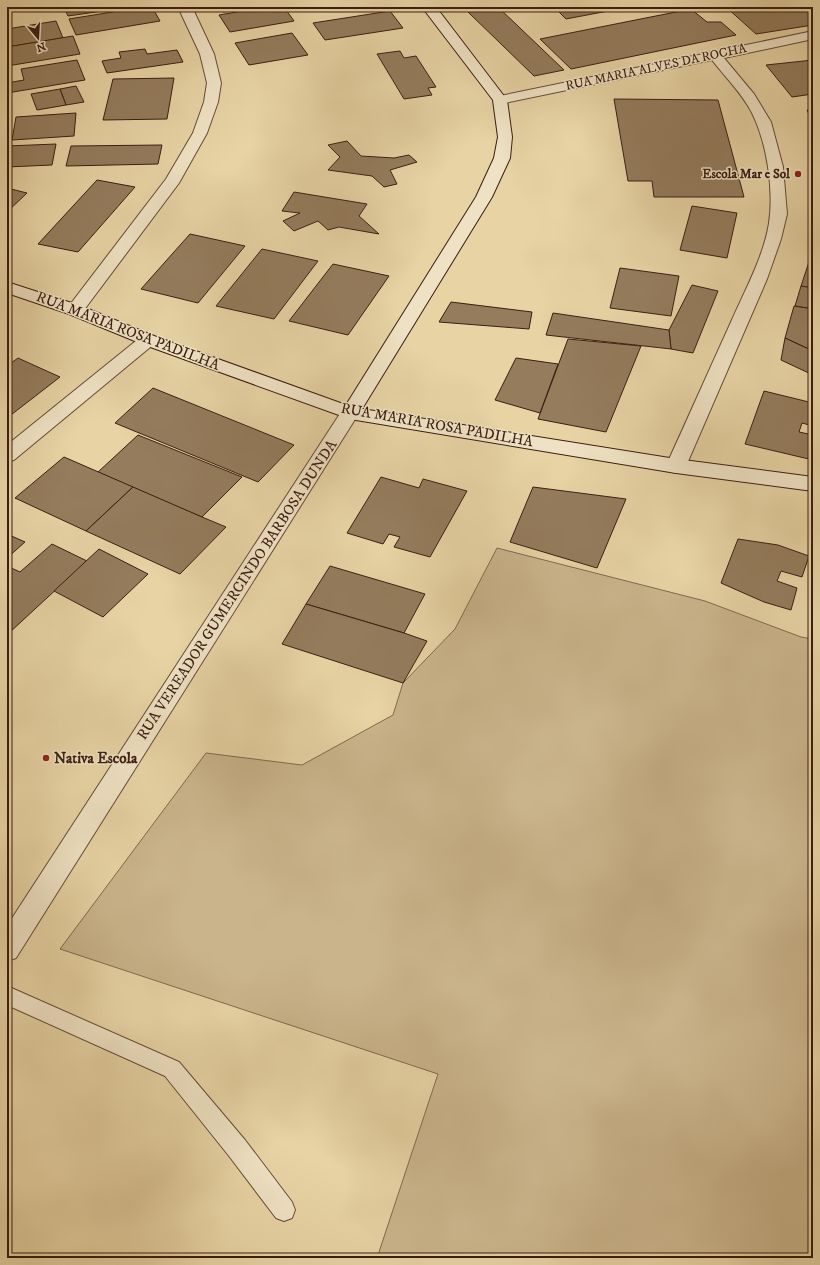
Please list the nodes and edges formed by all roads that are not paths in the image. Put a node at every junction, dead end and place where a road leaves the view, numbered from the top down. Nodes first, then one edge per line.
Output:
1 (185, 7) edge
2 (429, 7) edge
3 (813, 35) edge
4 (714, 54) junction
5 (500, 100) junction
6 (7, 286) edge
7 (75, 310) junction
8 (148, 340) junction
9 (350, 413) junction
10 (7, 455) edge
11 (676, 466) junction
12 (813, 484) edge
13 (7, 949) edge
14 (7, 995) edge
15 (284, 1210) dead end

1 - 7 street
2 - 5 street
3 - 4 street, RUA MARIA ALVES DA ROCHA
4 - 5 street, RUA MARIA ALVES DA ROCHA
4 - 11 street
5 - 9 street, RUA VEREADOR GUMERCINDO BARBOSA DUNDA
6 - 7 street, RUA MARIA ROSA PADILHA
7 - 8 street, RUA MARIA ROSA PADILHA
8 - 9 street, RUA MARIA ROSA PADILHA
8 - 10 street
9 - 11 street, RUA MARIA ROSA PADILHA
9 - 13 street, RUA VEREADOR GUMERCINDO BARBOSA DUNDA
11 - 12 street, RUA MARIA ROSA PADILHA
14 - 15 lane

